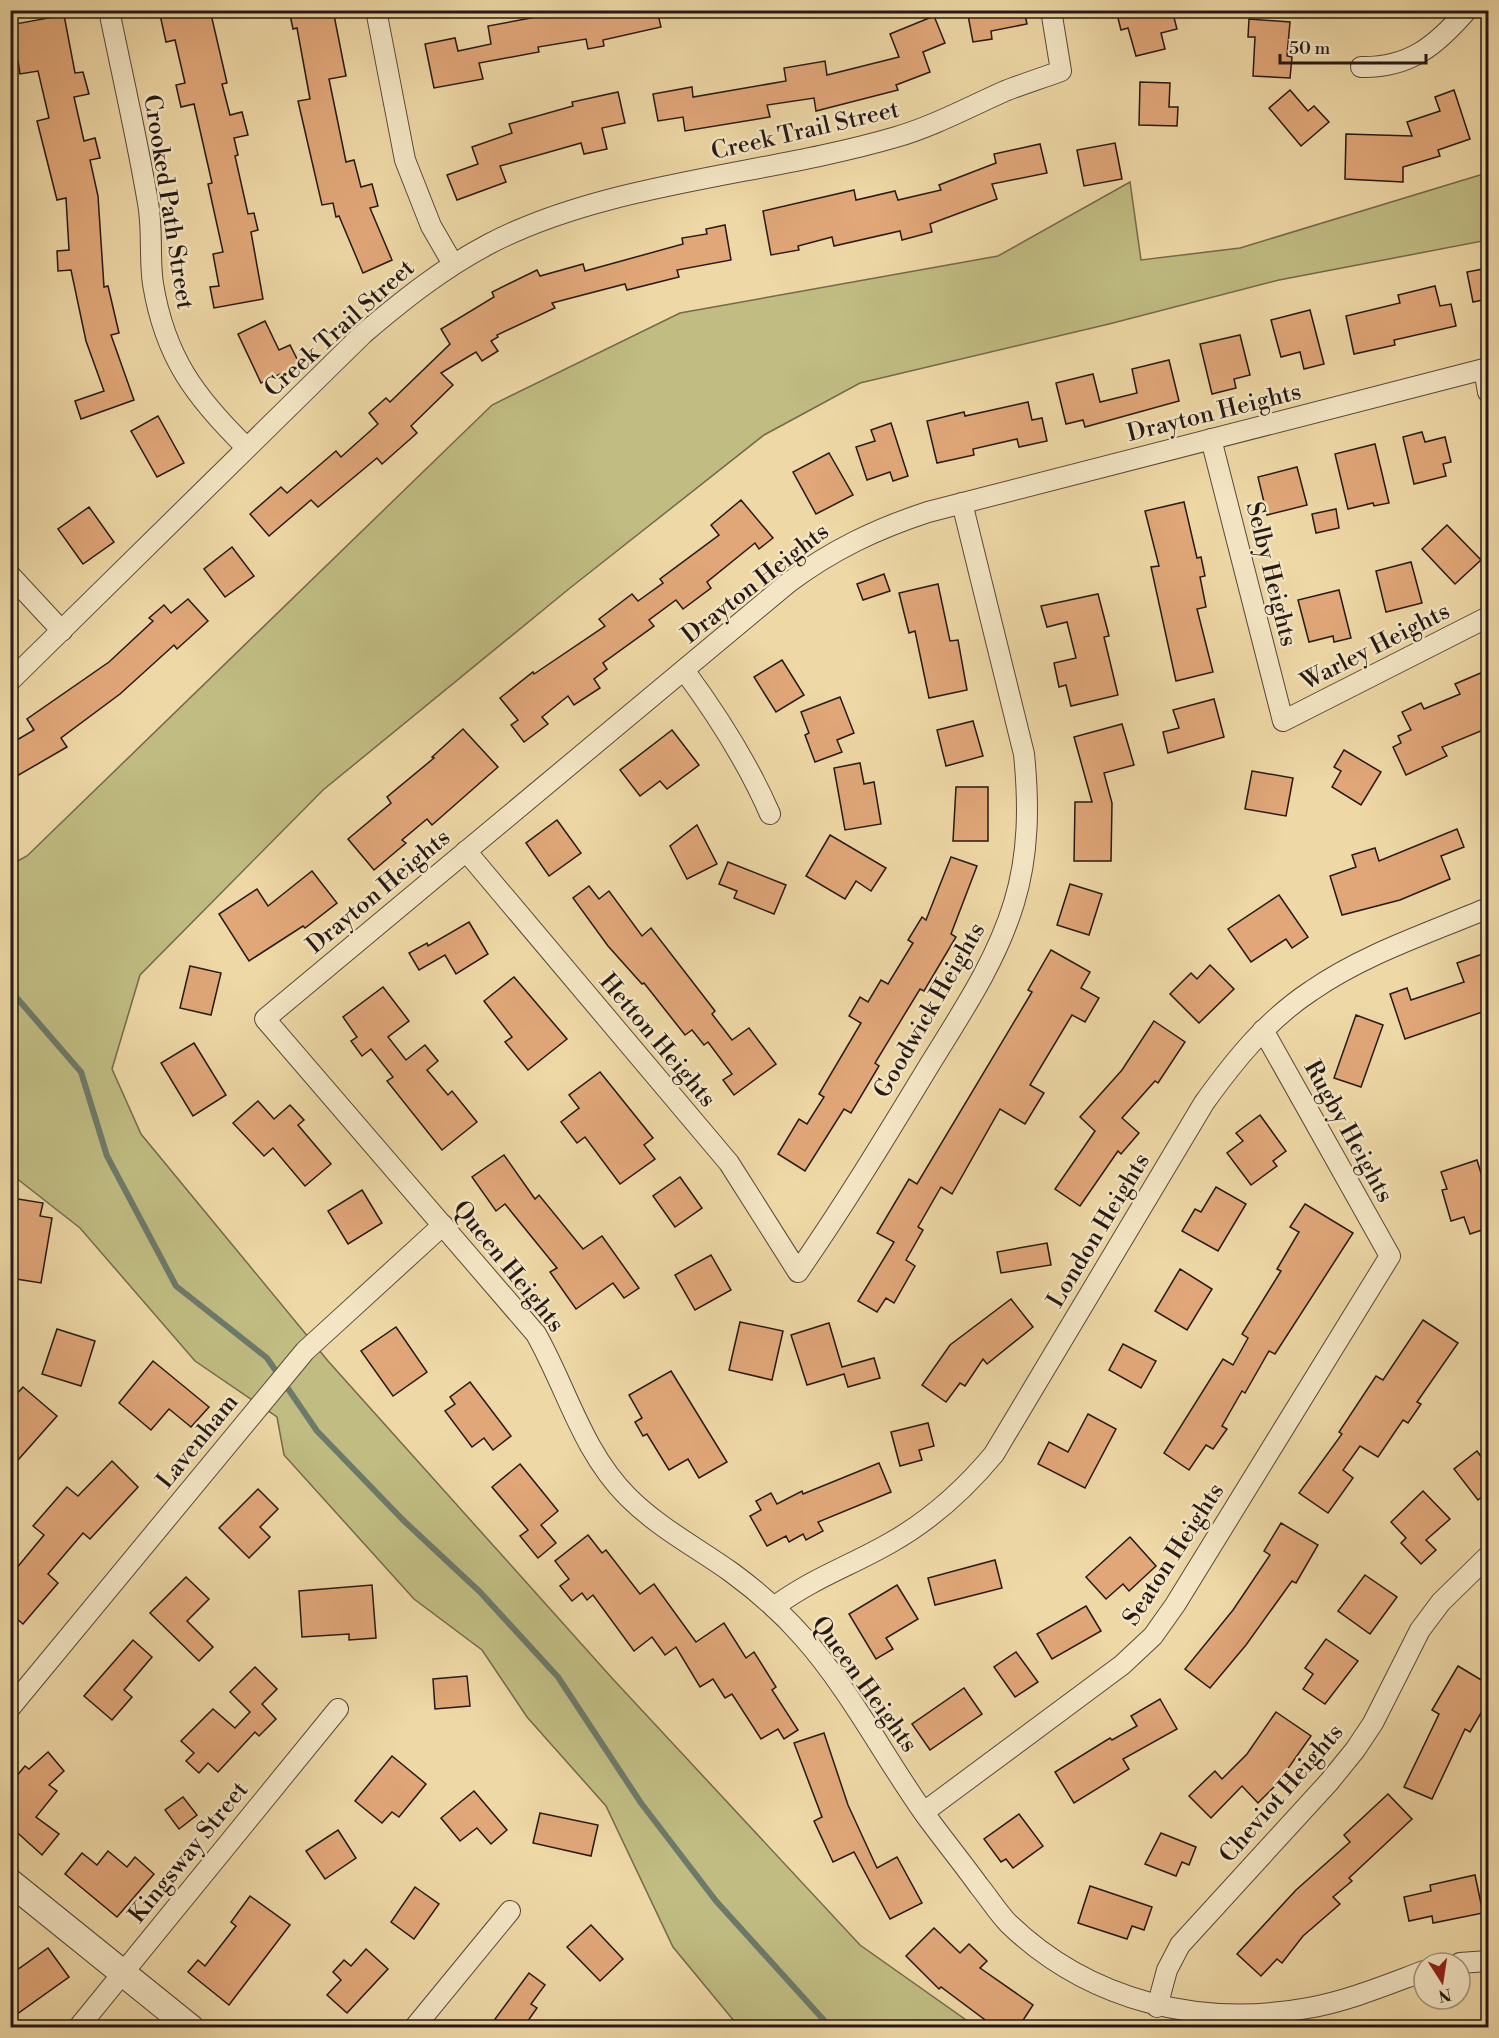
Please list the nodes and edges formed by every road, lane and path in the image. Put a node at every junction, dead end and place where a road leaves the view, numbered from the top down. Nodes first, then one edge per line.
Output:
1 (109, 10) edge
2 (376, 10) edge
3 (1051, 10) edge
4 (1467, 10) edge
5 (1361, 67) dead end
6 (453, 264) junction
7 (1486, 369) edge
8 (1488, 392) edge
9 (1211, 439) junction
10 (246, 447) junction
11 (962, 503) junction
12 (10, 574) edge
13 (1488, 618) edge
14 (62, 631) junction
15 (684, 669) junction
16 (10, 681) edge
17 (1283, 721) joint
18 (770, 813) dead end
19 (466, 851) junction
20 (1488, 908) edge
21 (265, 1019) joint
22 (1263, 1030) junction
23 (443, 1225) junction
24 (1390, 1256) joint
25 (798, 1272) joint
26 (1488, 1556) edge
27 (774, 1607) junction
28 (10, 1708) edge
29 (338, 1709) dead end
30 (924, 1812) junction
31 (10, 1882) edge
32 (510, 1911) dead end
33 (1488, 1961) edge
34 (1472, 1962) edge
35 (122, 1972) junction
36 (1412, 1975) edge
37 (1157, 2007) junction
38 (78, 2028) edge
39 (190, 2028) edge
40 (414, 2028) edge

1 - 10 street, Crooked Path Street
2 - 6 street
3 - 6 street, Creek Trail Street
4 - 5 street
6 - 10 street, Creek Trail Street
7 - 8 street
7 - 9 street, Drayton Heights
9 - 11 street, Drayton Heights
9 - 17 street, Selby Heights
10 - 14 street, Creek Trail Street
11 - 15 street, Drayton Heights
11 - 25 street, Goodwick Heights
12 - 14 street
13 - 17 street, Warley Heights
14 - 16 street, Creek Trail Street
15 - 18 street
15 - 19 street, Drayton Heights
19 - 21 street, Drayton Heights
19 - 25 street, Hetton Heights
20 - 22 street, London Heights
21 - 23 street, Queen Heights
22 - 24 street, Rugby Heights
22 - 27 street, London Heights
23 - 27 street, Queen Heights
23 - 28 street, Lavenham
24 - 30 street, Seaton Heights
26 - 37 street, Cheviot Heights
27 - 30 street, Queen Heights
29 - 35 street, Kingsway Street
30 - 37 street, Queen Heights
31 - 35 street
32 - 40 street
33 - 34 street
35 - 38 street, Kingsway Street
35 - 39 street
36 - 37 street, Queen Heights

